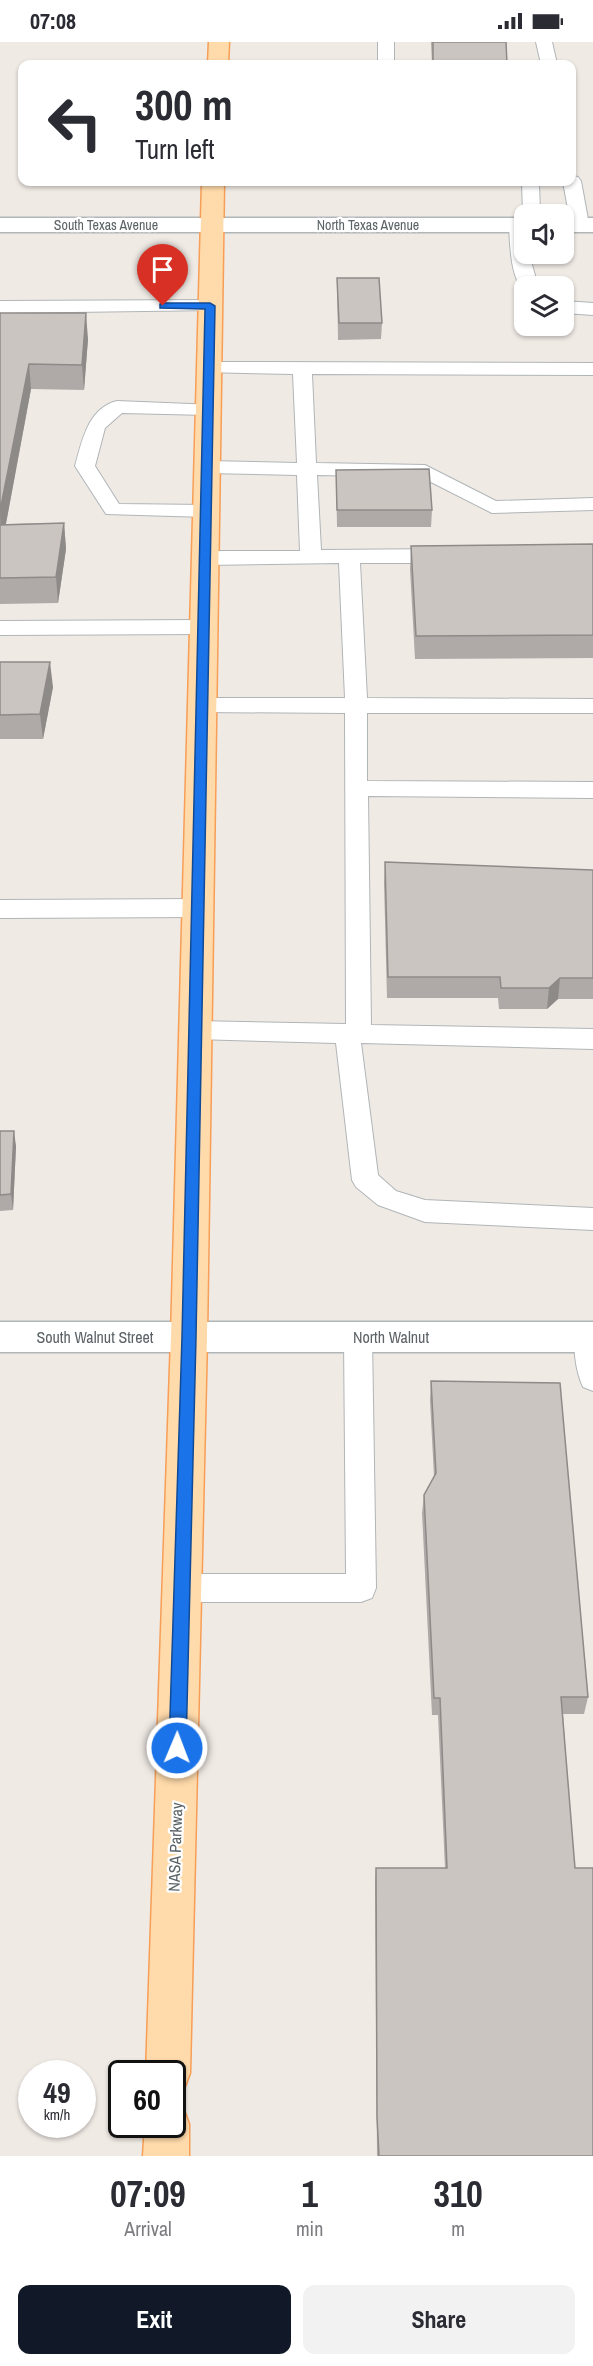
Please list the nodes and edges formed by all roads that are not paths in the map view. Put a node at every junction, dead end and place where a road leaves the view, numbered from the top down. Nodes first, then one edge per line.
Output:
1 (219, 42) edge
2 (386, 42) edge
3 (544, 42) edge
4 (218, 60) edge
5 (386, 60) edge
6 (548, 60) edge
7 (213, 186) edge
8 (529, 186) edge
9 (573, 186) edge
10 (527, 204) edge
11 (514, 221) edge
12 (0, 225) edge
13 (211, 225) junction
14 (579, 225) edge
15 (210, 306) junction
16 (0, 307) edge
17 (574, 308) edge
18 (593, 309) edge
19 (208, 368) junction
20 (302, 368) junction
21 (593, 369) edge
22 (208, 409) junction
23 (206, 467) junction
24 (308, 470) junction
25 (593, 504) edge
26 (206, 511) junction
27 (349, 555) junction
28 (462, 556) edge
29 (311, 557) junction
30 (204, 558) junction
31 (0, 627) edge
32 (203, 627) junction
33 (202, 705) junction
34 (356, 705) junction
35 (593, 706) edge
36 (356, 788) junction
37 (593, 790) edge
38 (198, 908) junction
39 (0, 909) edge
40 (195, 1030) junction
41 (353, 1033) junction
42 (593, 1039) edge
43 (593, 1220) edge
44 (0, 1337) edge
45 (189, 1337) junction
46 (358, 1337) junction
47 (591, 1337) edge
48 (593, 1379) edge
49 (182, 1588) junction
50 (168, 2060) edge
51 (167, 2138) edge
52 (166, 2156) edge

1 - 4 main road
2 - 5 lane
3 - 6 lane
7 - 13 main road, NASA Parkway
8 - 10 lane
9 - 14 lane
11 - 13 street, North Texas Avenue
12 - 13 street, South Texas Avenue
13 - 15 main road, NASA Parkway
15 - 16 lane
15 - 19 main road, NASA Parkway
17 - 18 lane
19 - 20 lane
19 - 22 main road, NASA Parkway
20 - 21 lane
20 - 24 lane
22 - 23 main road, NASA Parkway
22 - 26 lane
23 - 24 lane
23 - 26 main road, NASA Parkway
24 - 25 lane
24 - 29 lane
26 - 30 main road, NASA Parkway
27 - 28 lane
27 - 29 lane
27 - 34 lane
29 - 30 lane
30 - 32 main road, NASA Parkway
31 - 32 lane
32 - 33 main road, NASA Parkway
33 - 34 lane
33 - 38 main road, NASA Parkway
34 - 35 lane
34 - 36 lane
36 - 37 lane
36 - 41 lane
38 - 39 lane
38 - 40 main road, NASA Parkway
40 - 41 lane
40 - 45 main road, NASA Parkway
41 - 42 lane
41 - 43 lane
44 - 45 street, South Walnut Street
45 - 46 street, North Walnut
45 - 49 main road, NASA Parkway
46 - 47 street, North Walnut
46 - 49 lane
47 - 48 lane
49 - 50 main road, NASA Parkway
51 - 52 main road

